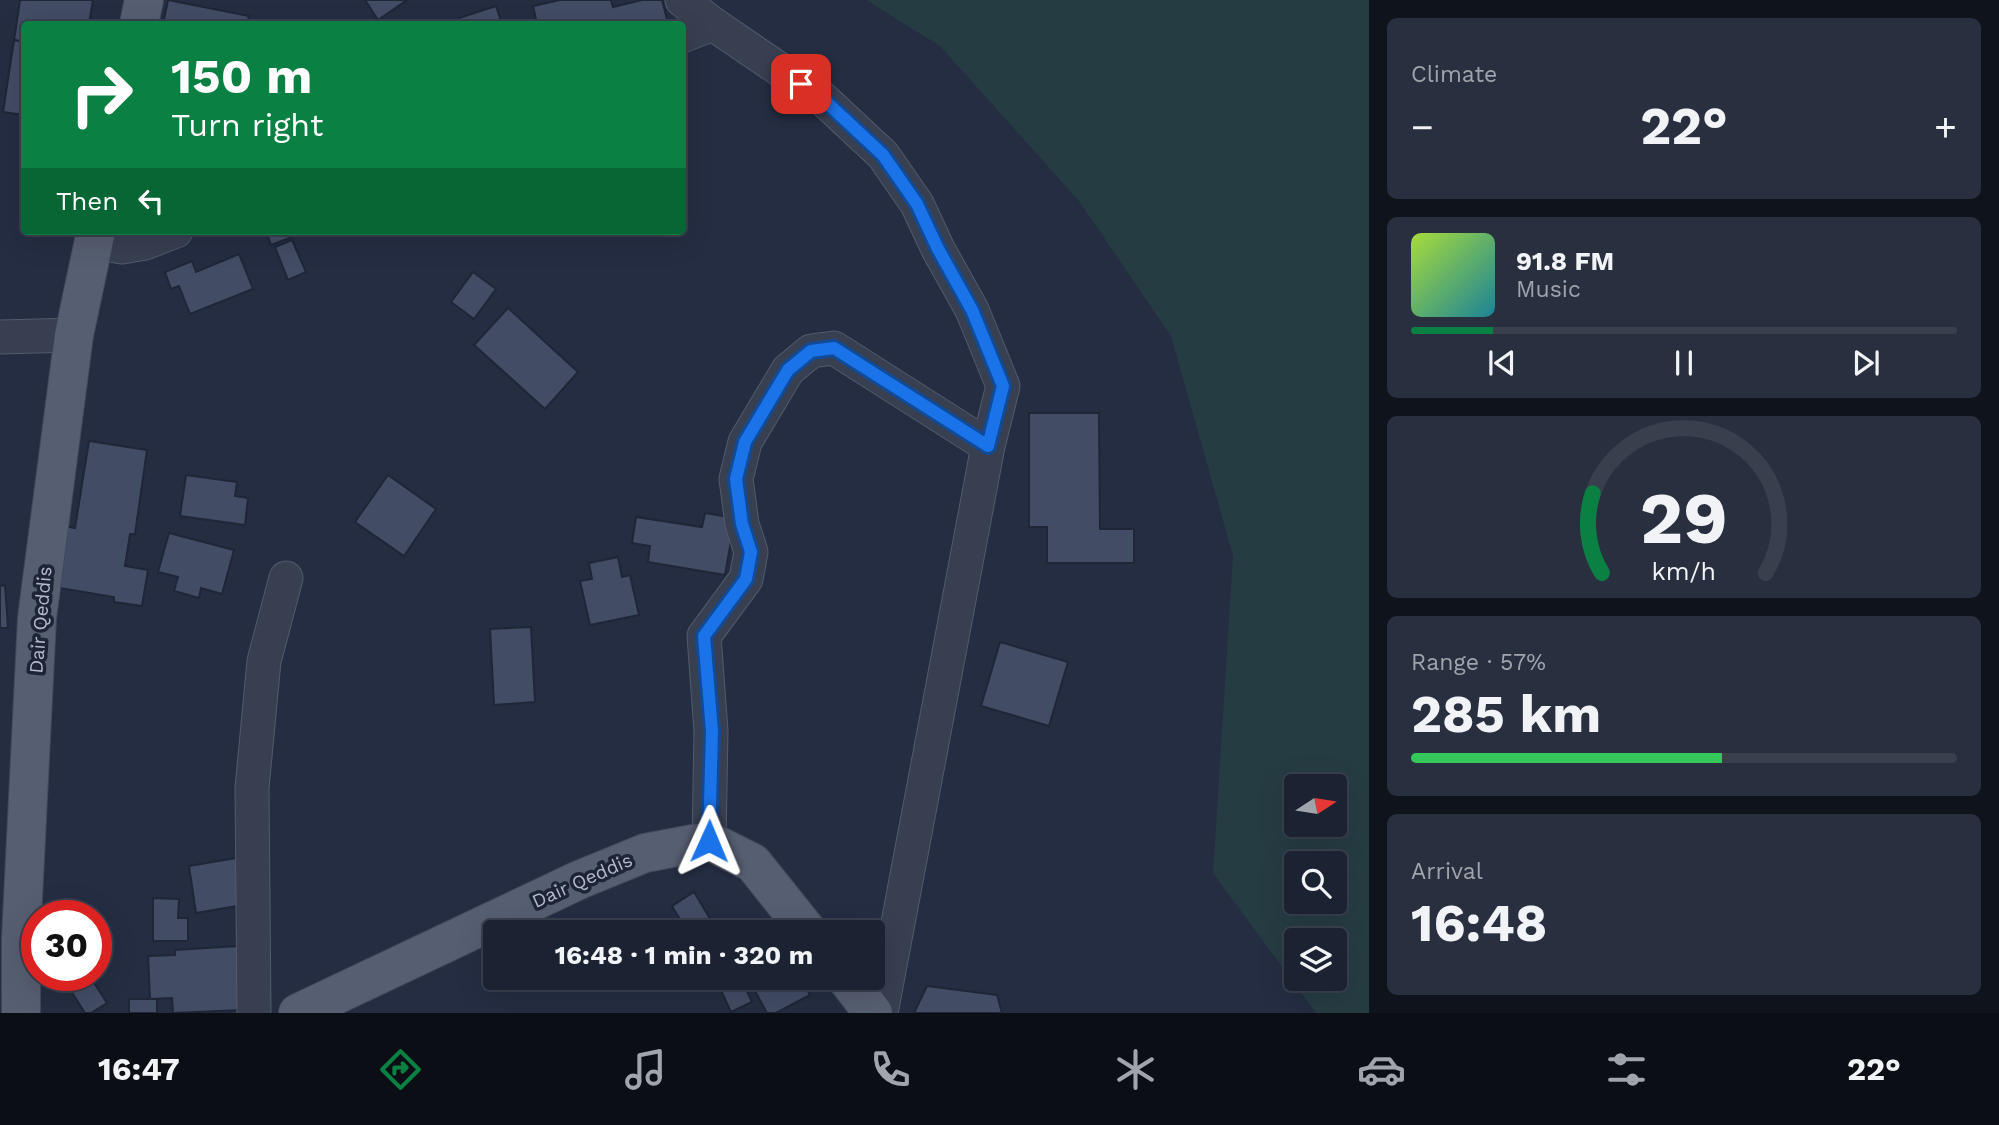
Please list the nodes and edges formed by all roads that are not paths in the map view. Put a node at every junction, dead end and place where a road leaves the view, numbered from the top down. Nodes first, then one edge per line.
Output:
1 (144, 0) edge
2 (682, 0) edge
3 (140, 21) edge
4 (713, 24) junction
5 (686, 34) edge
6 (166, 235) edge
7 (94, 236) edge
8 (74, 335) junction
9 (0, 337) edge
10 (988, 446) junction
11 (286, 578) dead end
12 (709, 841) junction
13 (12, 901) edge
14 (799, 920) edge
15 (855, 990) edge
16 (21, 1013) edge
17 (254, 1013) edge
18 (298, 1013) edge
19 (873, 1013) edge
20 (881, 1013) edge

1 - 3 main road
2 - 4 street
4 - 5 street
4 - 10 street
6 - 7 street
7 - 8 main road, Dair Qeddis
8 - 9 street
8 - 13 main road, Dair Qeddis
10 - 12 street
10 - 20 street
11 - 17 street
12 - 14 main road
12 - 18 main road, Dair Qeddis
13 - 16 main road, Dair Qeddis
15 - 19 main road

